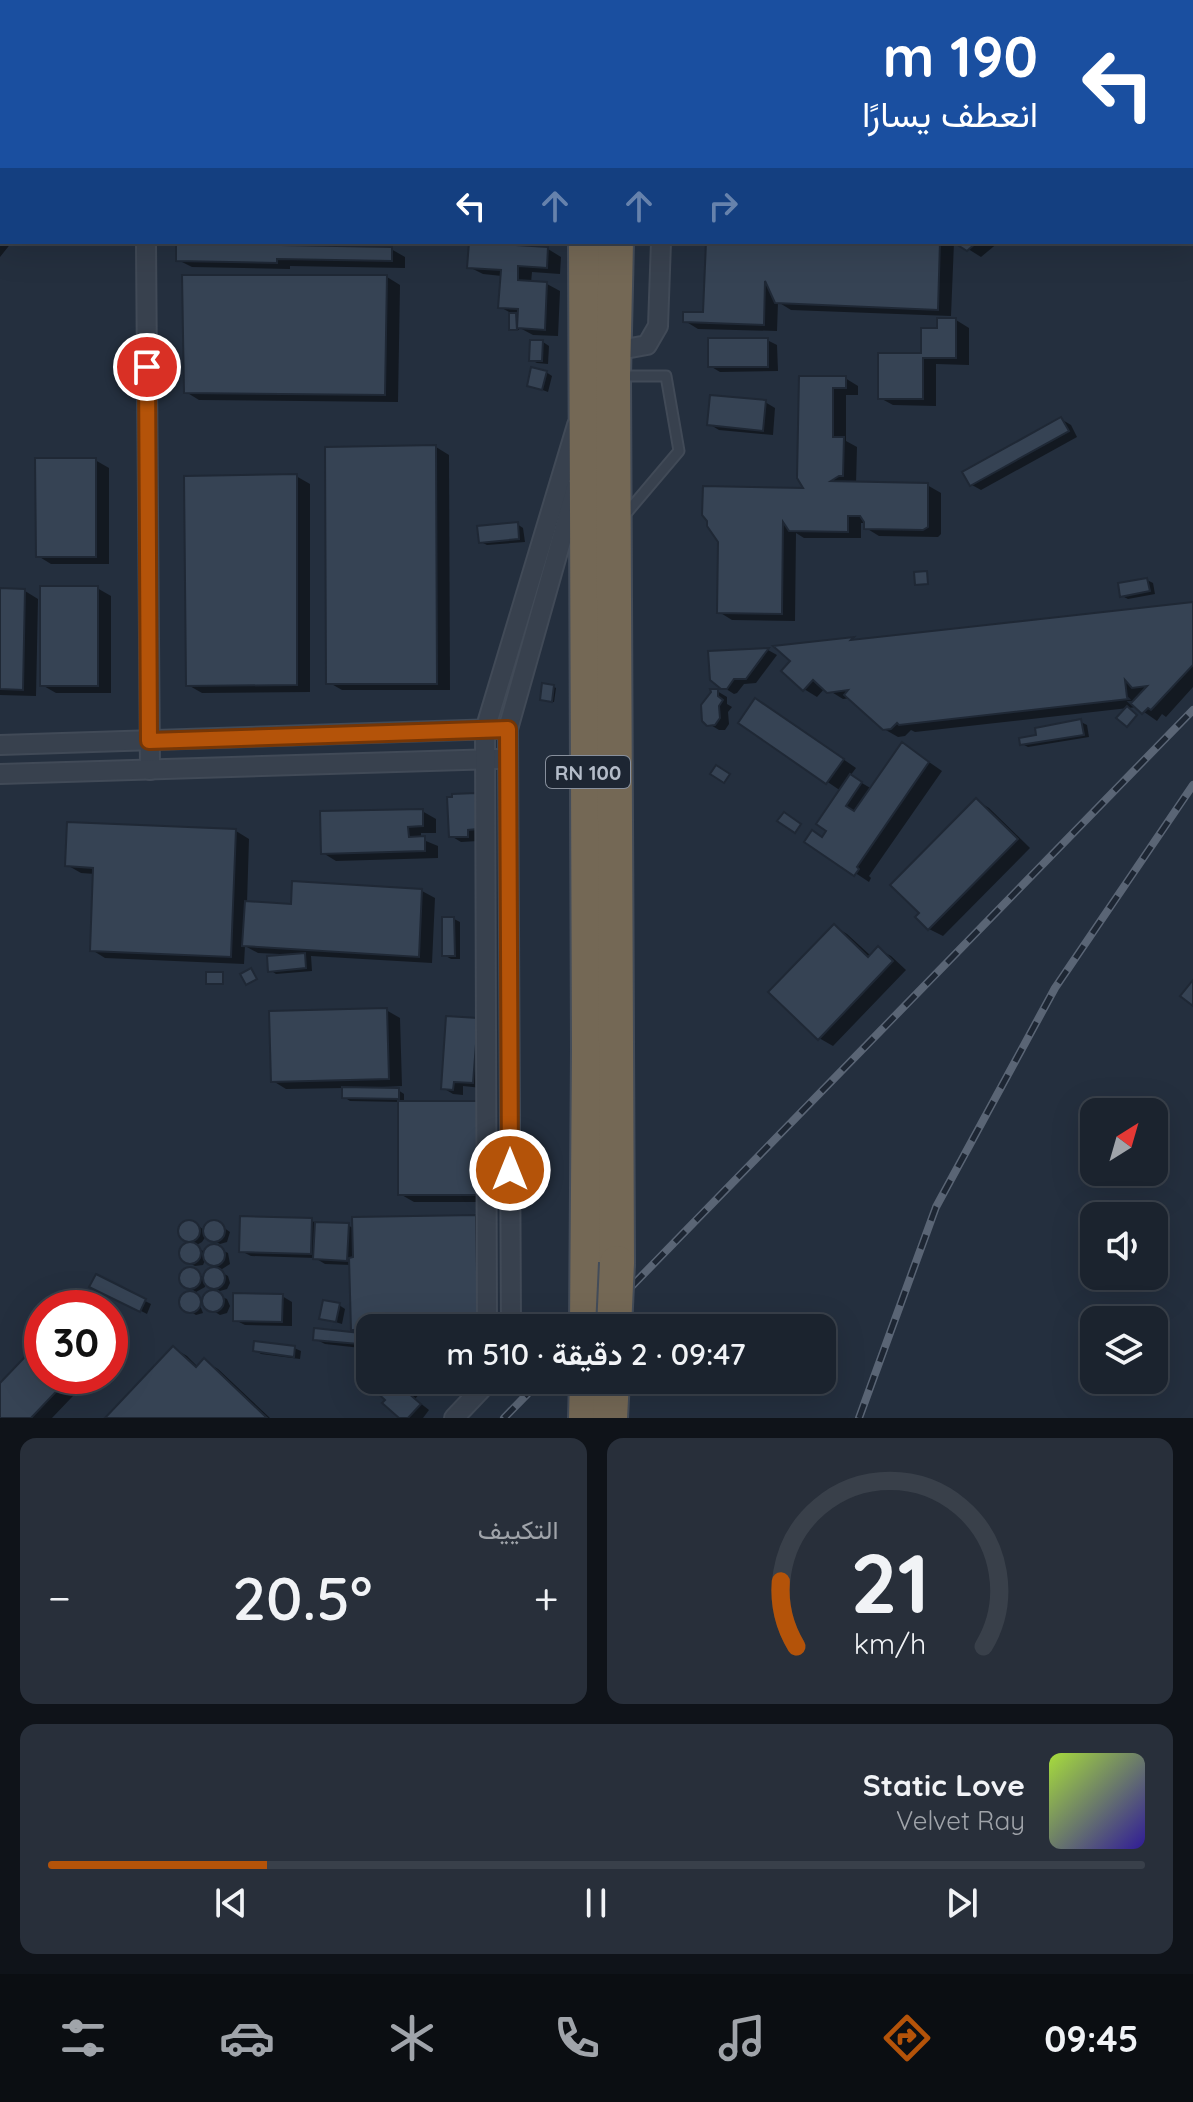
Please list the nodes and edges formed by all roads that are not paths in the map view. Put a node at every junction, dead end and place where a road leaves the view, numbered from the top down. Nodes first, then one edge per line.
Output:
1 (146, 244) edge
2 (586, 244) edge
3 (616, 244) edge
4 (661, 244) edge
5 (604, 373) junction
6 (587, 450) junction
7 (614, 528) junction
8 (508, 729) junction
9 (485, 730) junction
10 (149, 741) junction
11 (0, 745) edge
12 (485, 759) junction
13 (508, 759) junction
14 (150, 770) junction
15 (0, 774) edge
16 (487, 1314) edge
17 (511, 1314) edge
18 (587, 1314) edge
19 (615, 1314) edge
20 (476, 1394) edge
21 (587, 1394) edge
22 (611, 1394) edge
23 (454, 1418) edge
24 (586, 1418) edge
25 (610, 1418) edge

1 - 10 street
2 - 5 highway, RN 100
3 - 5 highway, RN 100
4 - 5 street
5 - 6 highway, RN 100
5 - 7 highway, RN 100
5 - 7 lane
5 - 9 street
6 - 8 street
6 - 18 highway, RN 100
7 - 19 highway, RN 100, bridge
8 - 9 street
8 - 13 street
9 - 10 street
9 - 12 street
10 - 11 street
10 - 14 street
12 - 13 street
12 - 14 street
12 - 16 street
13 - 17 street
14 - 15 street
20 - 23 street
21 - 24 highway
22 - 25 highway

